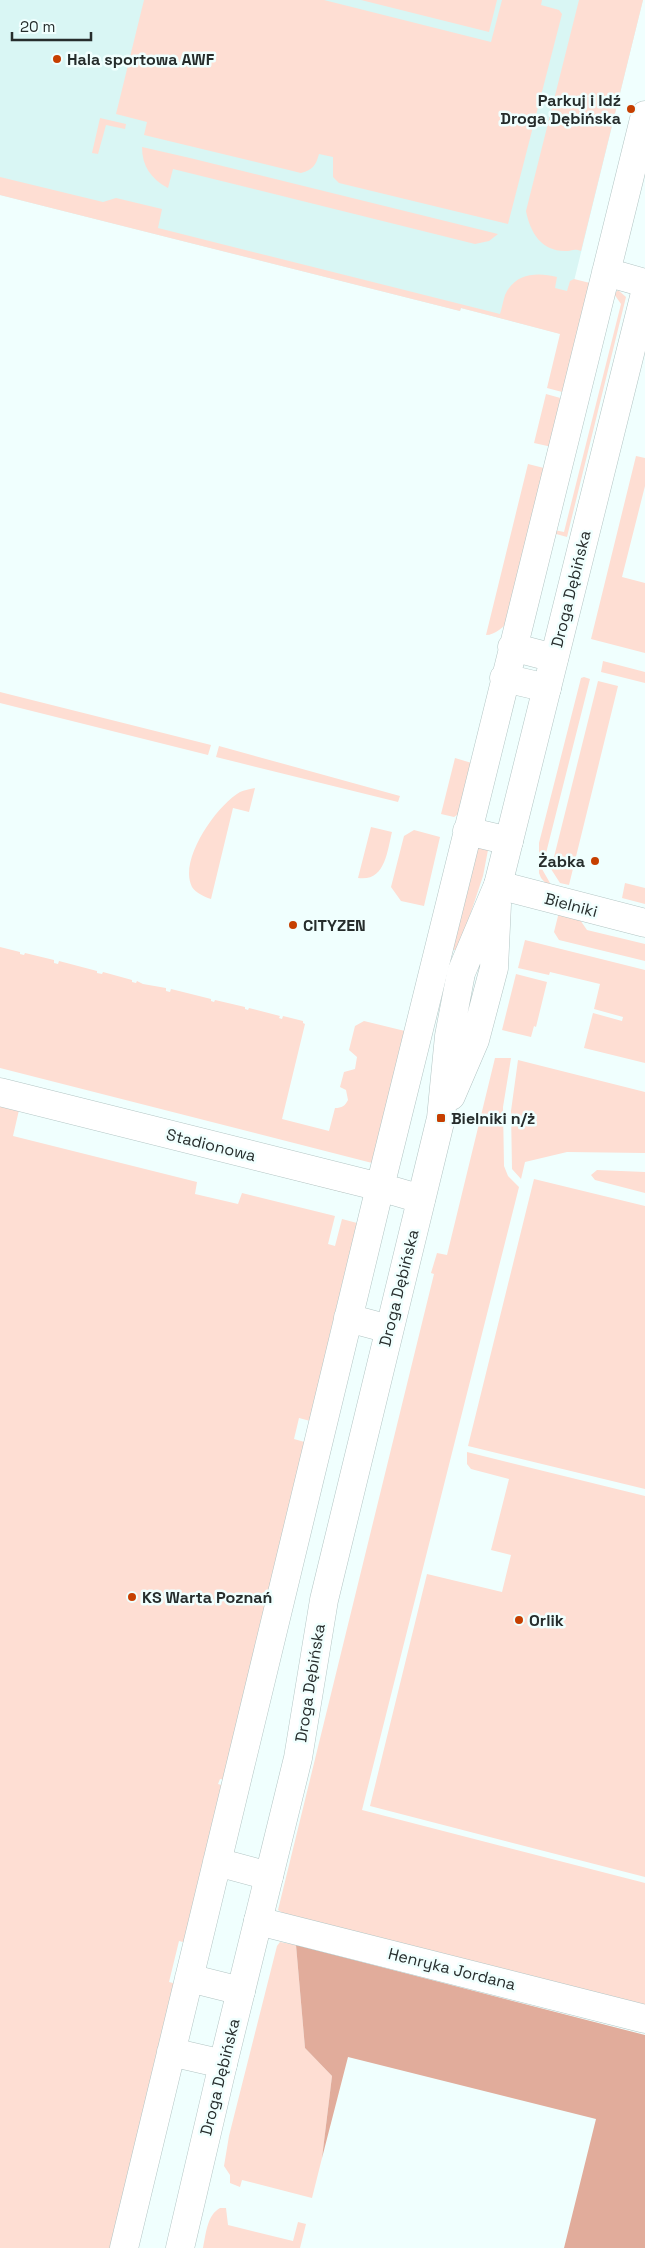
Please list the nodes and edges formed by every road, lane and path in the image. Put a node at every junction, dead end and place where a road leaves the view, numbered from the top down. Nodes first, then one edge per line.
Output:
1 (645, 115) edge
2 (606, 272) junction
3 (645, 283) edge
4 (645, 292) edge
5 (512, 647) junction
6 (554, 658) junction
7 (504, 678) junction
8 (546, 688) junction
9 (467, 831) junction
10 (509, 841) junction
11 (498, 885) junction
12 (645, 923) edge
13 (0, 1092) edge
14 (380, 1187) junction
15 (421, 1199) junction
16 (348, 1318) junction
17 (389, 1329) junction
18 (217, 1862) junction
19 (269, 1876) junction
20 (258, 1920) junction
21 (189, 1978) junction
22 (241, 1991) junction
23 (645, 2019) edge
24 (171, 2052) junction
25 (223, 2064) junction
26 (124, 2248) edge
27 (180, 2248) edge

1 - 2 street
2 - 3 street
2 - 5 street
4 - 6 street, Droga Dębińska
5 - 6 street
5 - 7 street
6 - 8 street, Droga Dębińska
7 - 8 street
7 - 9 street
8 - 10 street, Droga Dębińska
9 - 10 street
9 - 14 street
10 - 11 street, Droga Dębińska
11 - 12 street, Bielniki
11 - 15 street, Droga Dębińska
13 - 14 street, Stadionowa
14 - 15 street, Stadionowa
14 - 16 street
15 - 17 street, Droga Dębińska
16 - 17 street
16 - 18 street
17 - 19 street, Droga Dębińska
18 - 19 street
18 - 21 street
19 - 20 street, Droga Dębińska
20 - 22 street, Droga Dębińska
20 - 23 street, Henryka Jordana
21 - 22 street
21 - 24 street
22 - 25 street, Droga Dębińska
24 - 25 street
24 - 26 street
25 - 27 street, Droga Dębińska

